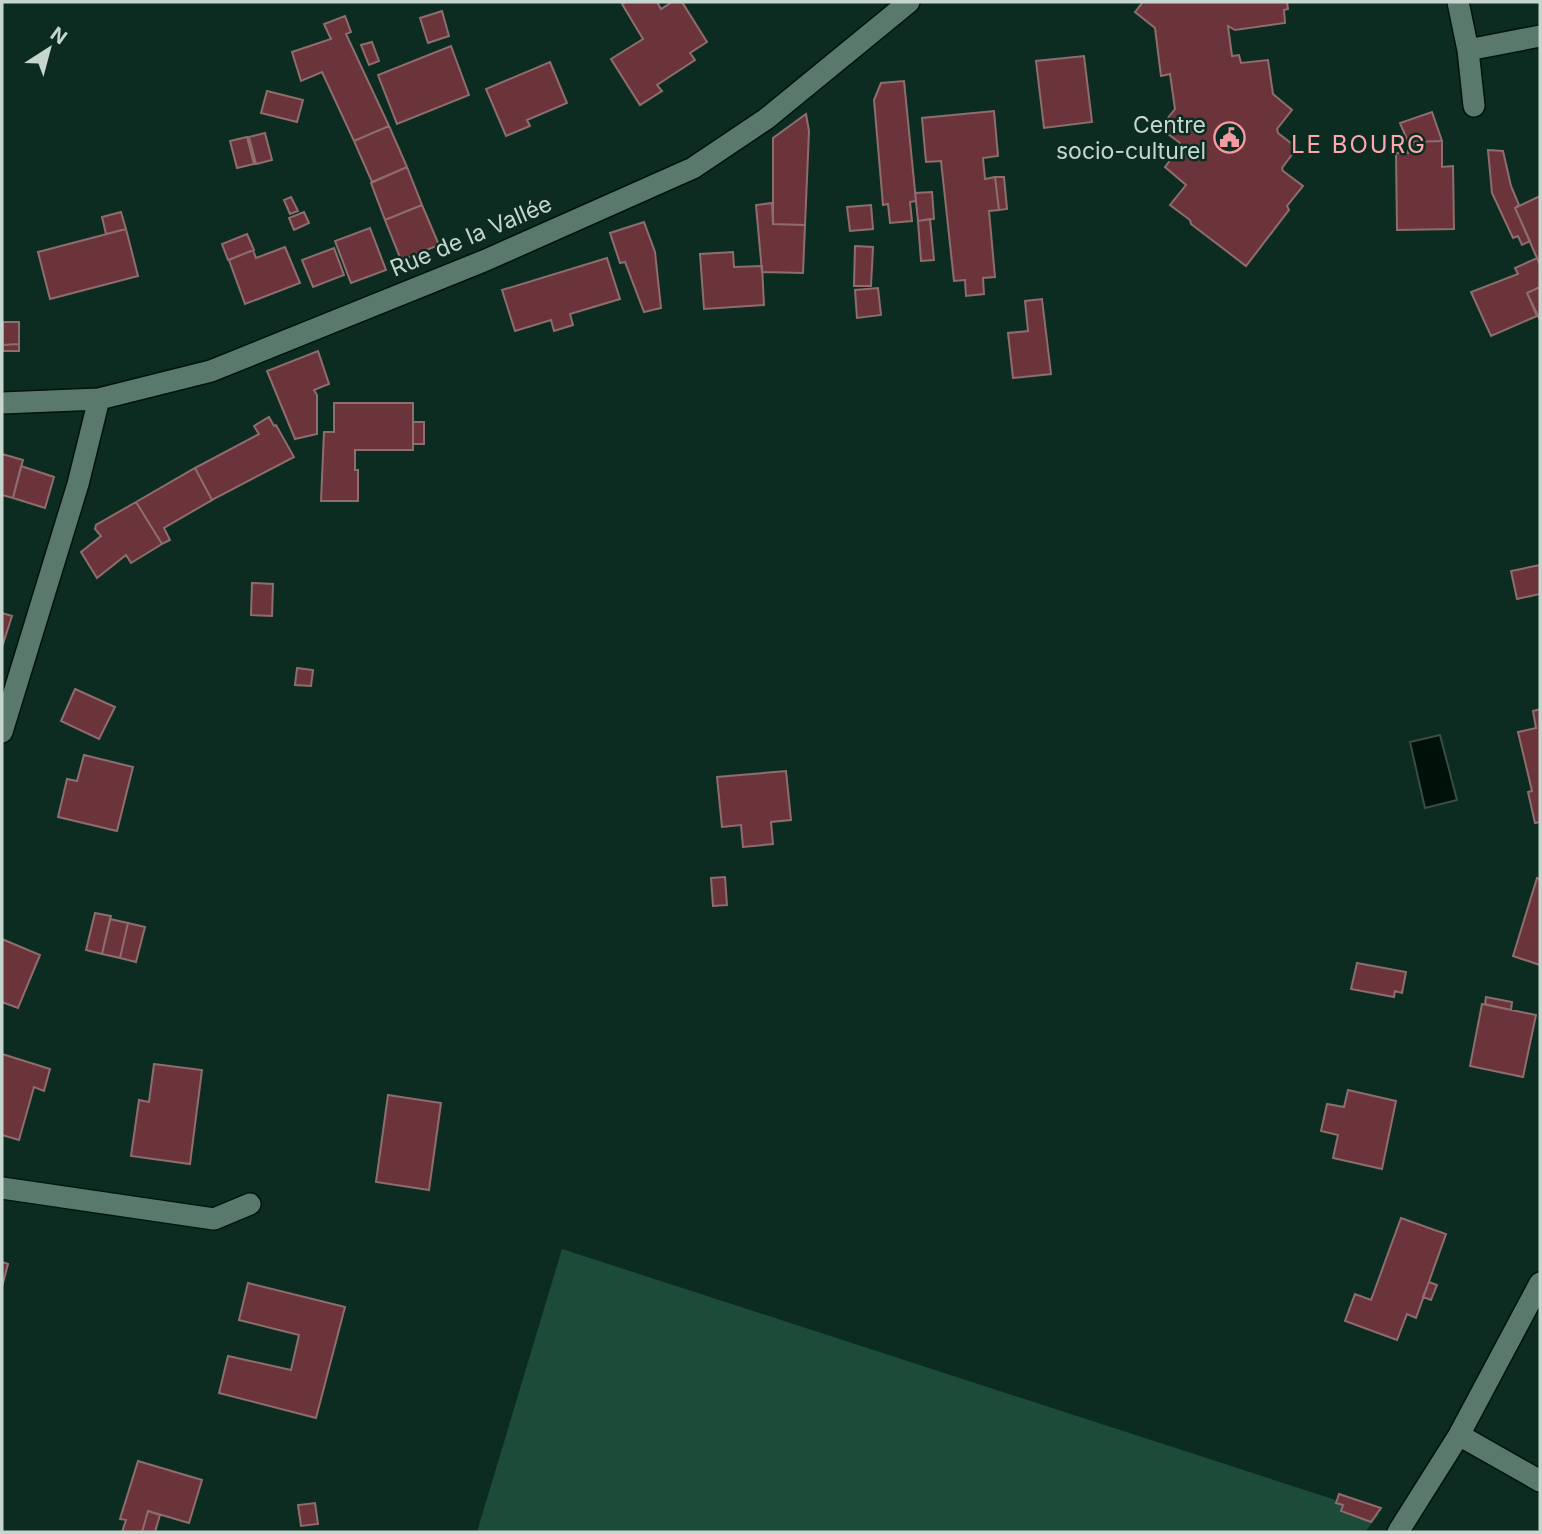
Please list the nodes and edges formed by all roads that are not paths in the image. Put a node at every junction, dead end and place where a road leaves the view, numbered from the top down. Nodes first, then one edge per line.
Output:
1 (909, 2) edge
2 (1458, 2) edge
3 (1540, 36) edge
4 (1468, 50) junction
5 (1474, 106) dead end
6 (99, 399) junction
7 (2, 403) edge
8 (2, 732) edge
9 (2, 1188) edge
10 (250, 1204) dead end
11 (1540, 1283) edge
12 (1459, 1435) junction
13 (1540, 1481) edge
14 (1398, 1532) edge

1 - 6 street, Rue de la Vallée
2 - 4 street
3 - 4 street
4 - 5 street
6 - 7 street, Rue de la Vallée
6 - 8 street
9 - 10 street
11 - 12 street
12 - 13 street
12 - 14 street

